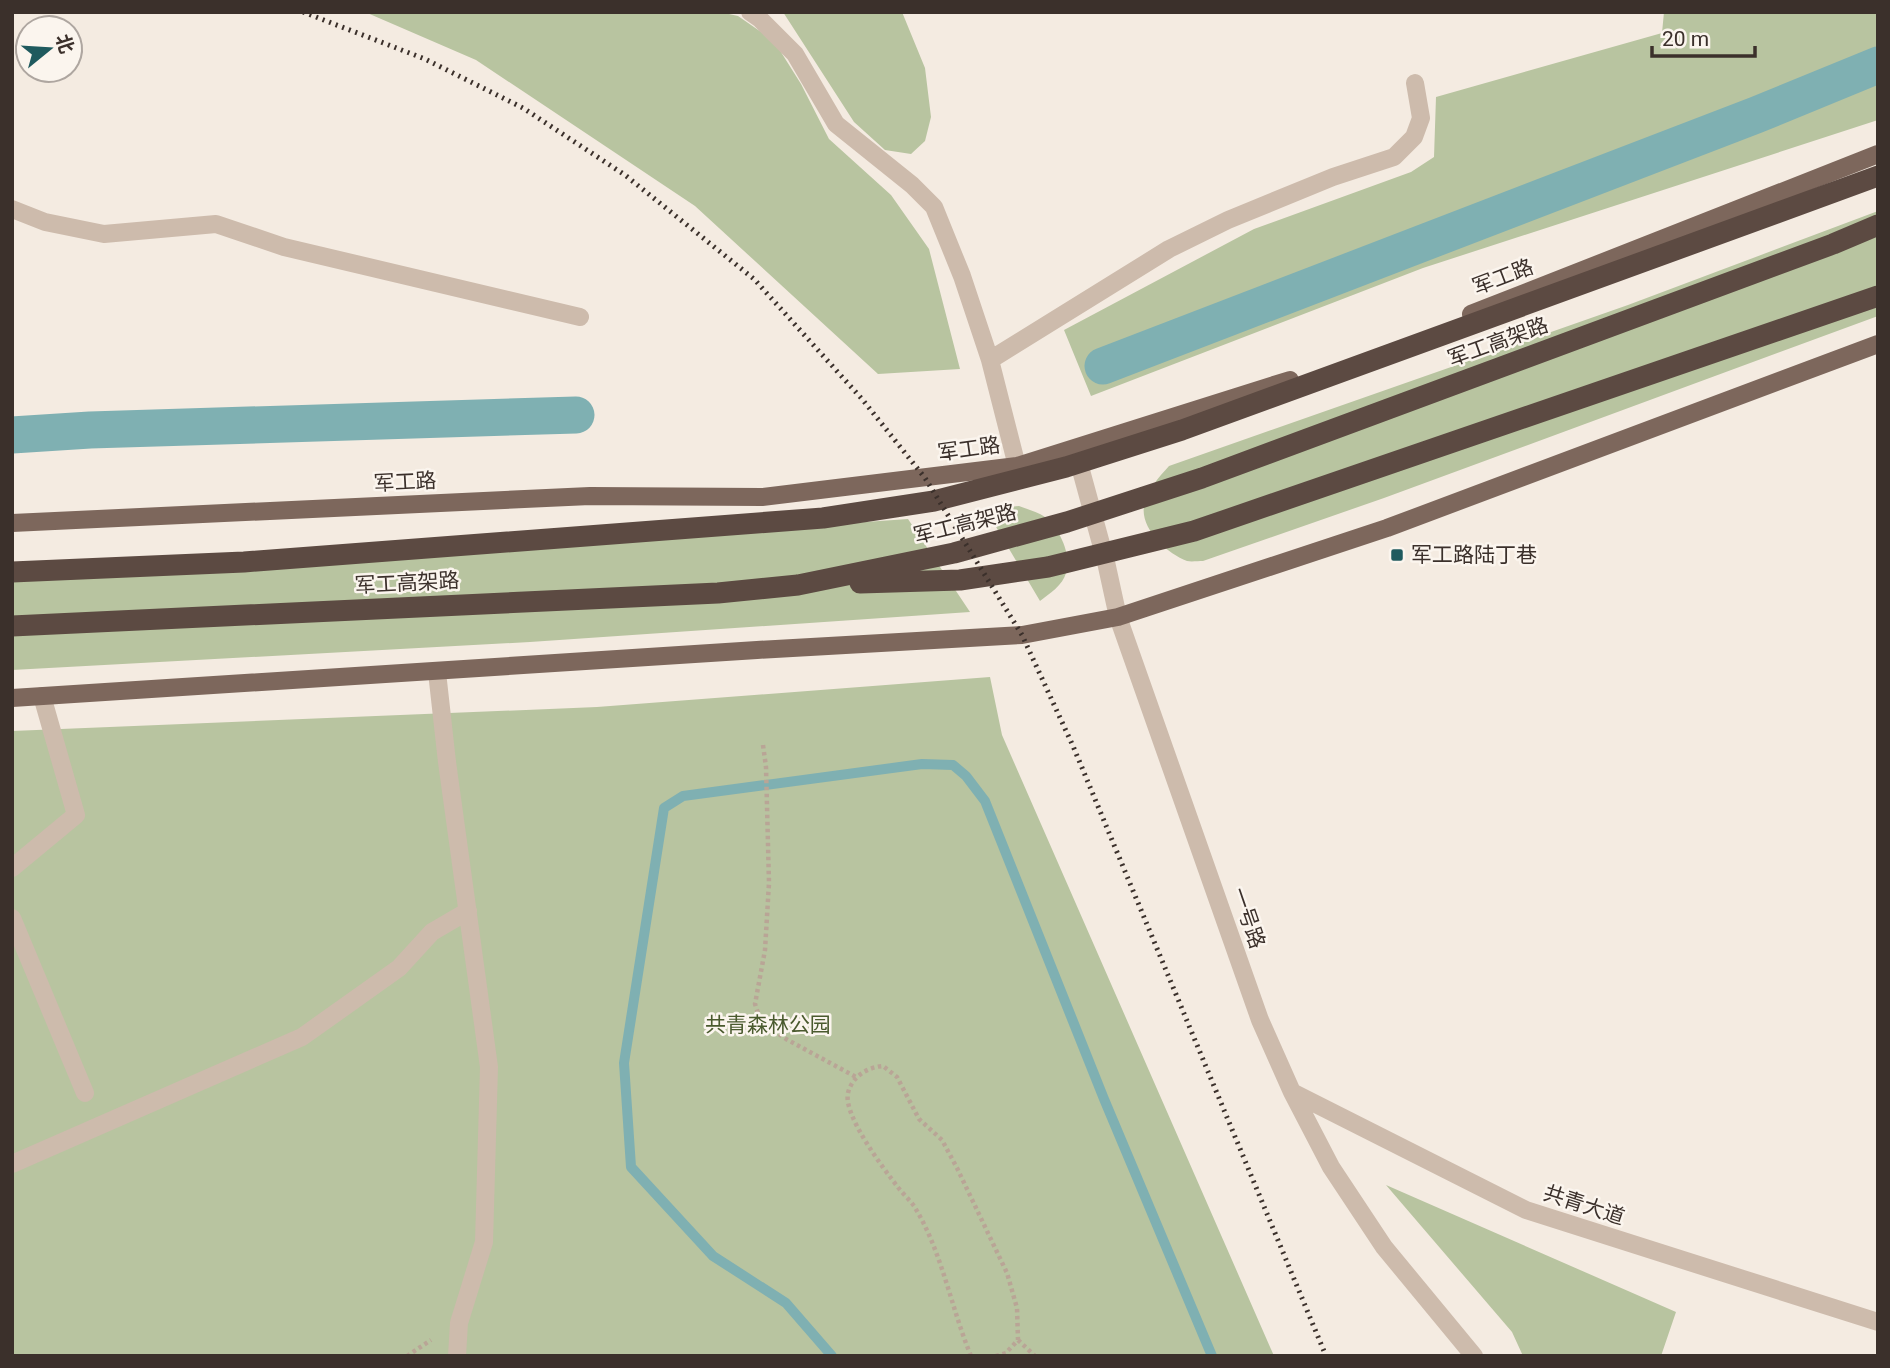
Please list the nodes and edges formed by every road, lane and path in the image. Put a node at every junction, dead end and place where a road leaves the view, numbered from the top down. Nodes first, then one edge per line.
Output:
1 (750, 12) edge
2 (1415, 83) dead end
3 (1878, 153) edge
4 (1878, 176) edge
5 (12, 209) edge
6 (1878, 225) edge
7 (1878, 296) edge
8 (580, 317) dead end
9 (1878, 344) edge
10 (990, 360) junction
11 (1075, 449) junction
12 (1017, 466) junction
13 (12, 523) edge
14 (12, 572) edge
15 (798, 586) junction
16 (1118, 617) junction
17 (12, 626) edge
18 (437, 672) junction
19 (42, 696) junction
20 (12, 698) edge
21 (763, 745) dead end
22 (12, 868) edge
23 (468, 911) junction
24 (12, 918) edge
25 (856, 1077) junction
26 (85, 1093) dead end
27 (1292, 1093) junction
28 (12, 1164) edge
29 (1878, 1322) edge
30 (1018, 1340) junction
31 (457, 1356) edge
32 (971, 1356) edge
33 (996, 1356) edge
34 (1035, 1356) edge
35 (1474, 1356) edge

1 - 10 street
2 - 10 street
3 - 11 main road, 军工路
4 - 14 highway, 军工高架路
5 - 8 street
6 - 15 highway, 军工高架路
7 - 15 highway
9 - 16 main road
10 - 12 street
11 - 12 main road, 军工路
11 - 16 street, 一号路
12 - 13 main road, 军工路
15 - 17 highway, 军工高架路
16 - 18 main road
16 - 27 street, 一号路
18 - 19 main road
18 - 23 street
19 - 20 main road
19 - 22 street
21 - 25 path
23 - 28 street
23 - 31 street
24 - 26 street
25 - 30 path
25 - 32 path
27 - 29 street, 共青大道
27 - 35 street, 一号路
30 - 33 path
30 - 34 path

